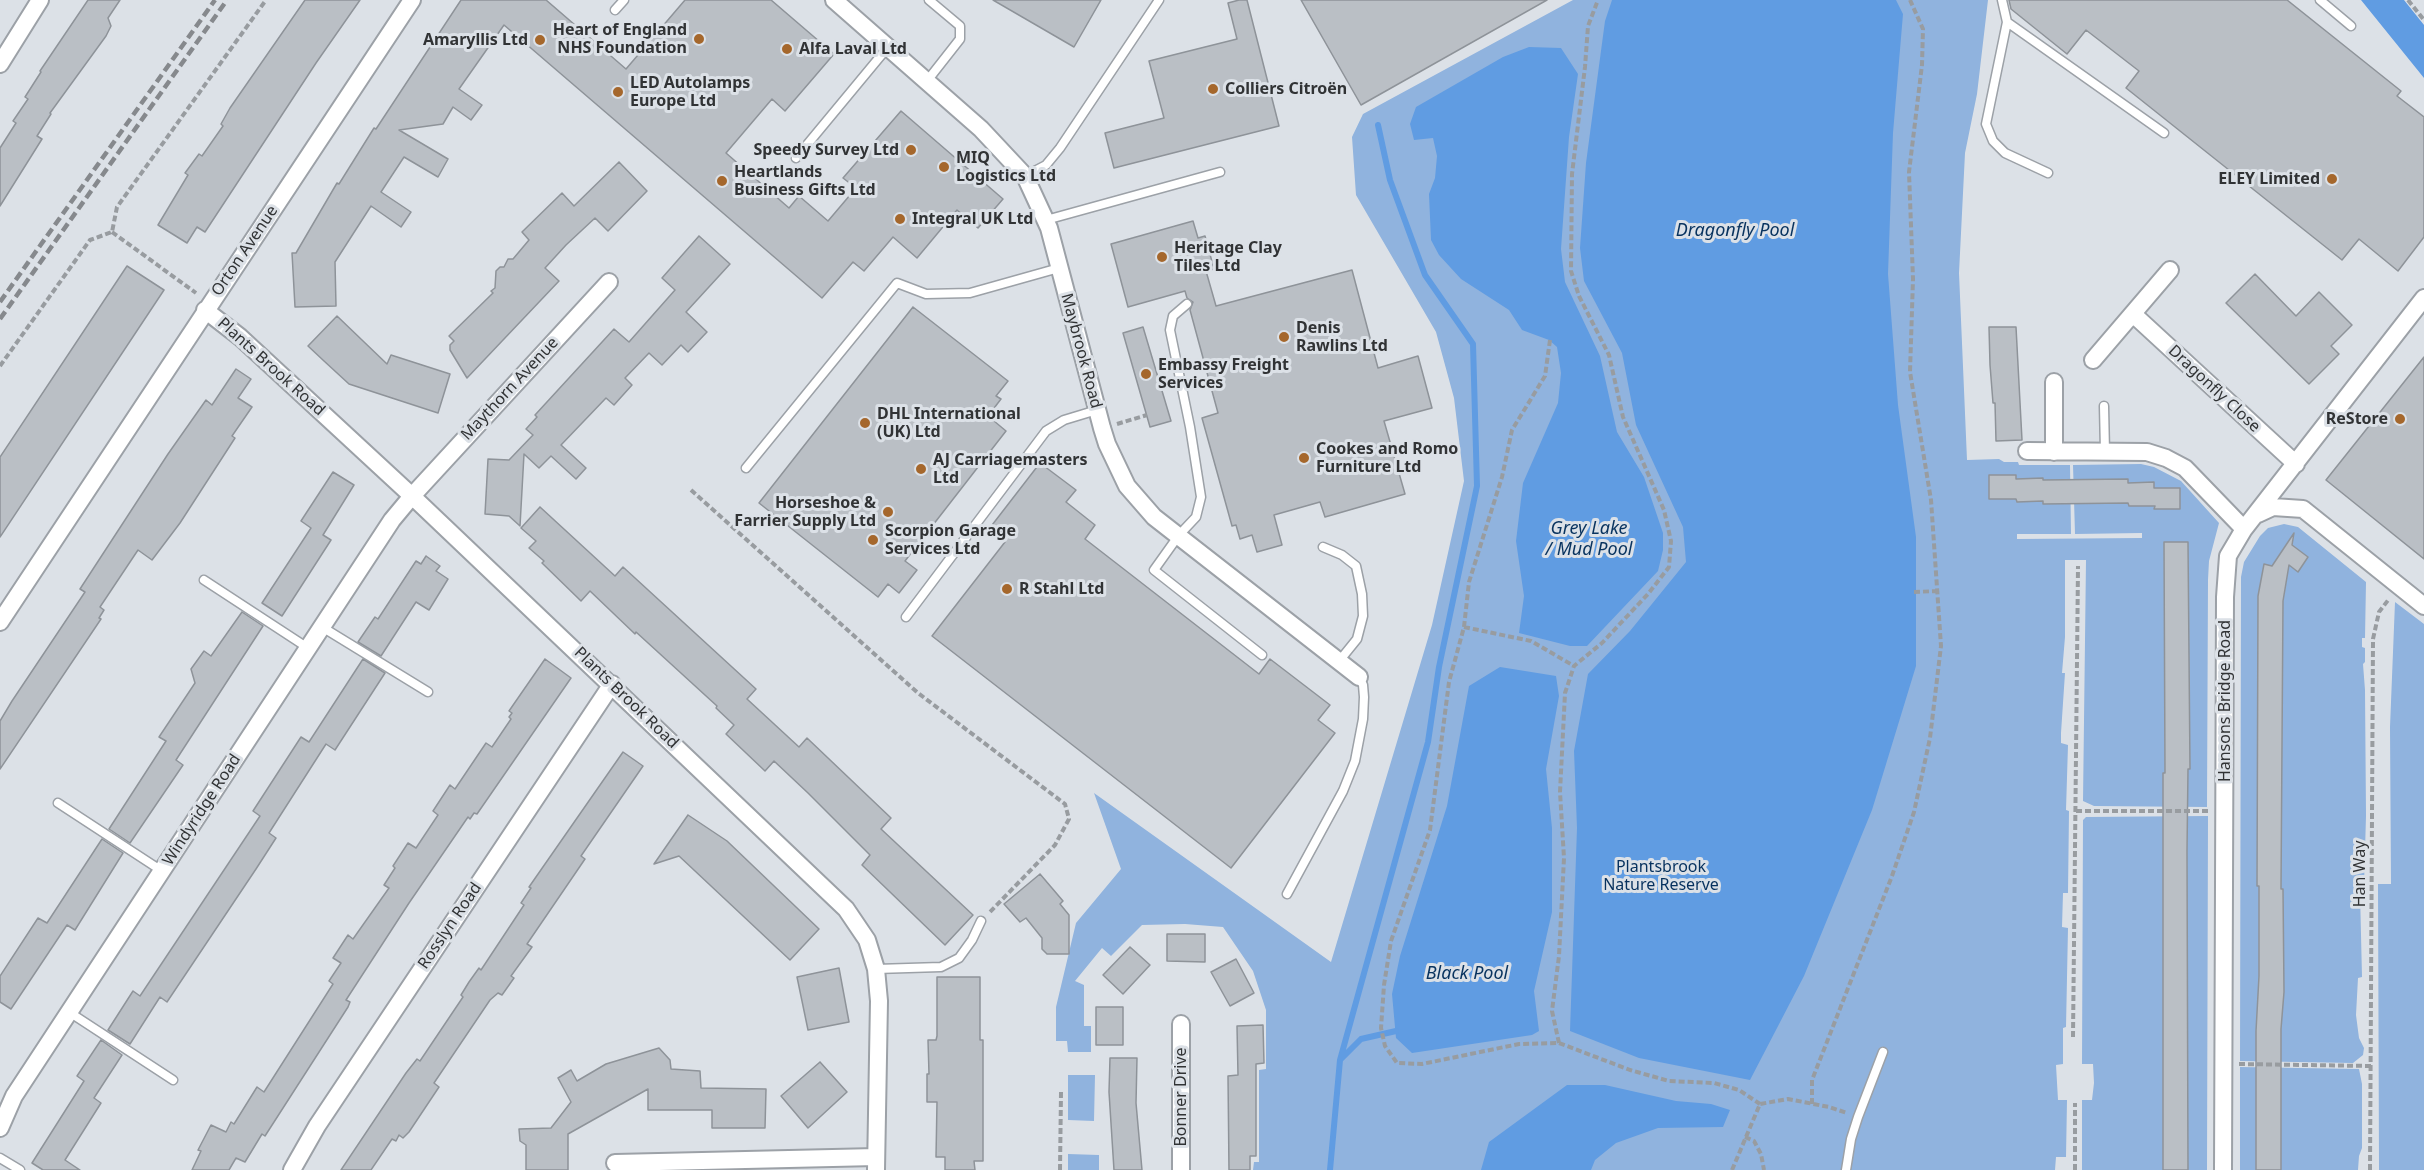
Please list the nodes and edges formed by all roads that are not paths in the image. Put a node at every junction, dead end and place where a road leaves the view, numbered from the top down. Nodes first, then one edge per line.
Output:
1 (40, 0) edge
2 (412, 0) edge
3 (624, 0) edge
4 (834, 0) edge
5 (929, 0) edge
6 (1159, 0) edge
7 (2002, 0) edge
8 (2320, 0) edge
9 (615, 10) dead end
10 (2007, 22) junction
11 (2351, 26) dead end
12 (888, 47) junction
13 (0, 64) edge
14 (927, 81) junction
15 (2164, 133) dead end
16 (796, 158) dead end
17 (1220, 172) dead end
18 (2048, 173) dead end
19 (1025, 176) junction
20 (1046, 220) junction
21 (1059, 268) junction
22 (2170, 270) dead end
23 (609, 282) dead end
24 (2424, 298) edge
25 (1187, 304) dead end
26 (208, 307) junction
27 (2133, 314) junction
28 (2093, 360) dead end
29 (2054, 382) dead end
30 (2104, 406) dead end
31 (1097, 410) junction
32 (2027, 451) dead end
33 (2054, 452) junction
34 (2105, 452) junction
35 (2296, 464) junction
36 (746, 468) dead end
37 (412, 496) junction
38 (2257, 514) junction
39 (2244, 529) junction
40 (1179, 535) junction
41 (1323, 547) dead end
42 (204, 580) dead end
43 (2424, 606) edge
44 (906, 617) dead end
45 (0, 622) edge
46 (322, 627) junction
47 (308, 648) junction
48 (1262, 655) dead end
49 (1340, 660) junction
50 (1359, 677) joint
51 (612, 684) junction
52 (428, 692) dead end
53 (58, 803) dead end
54 (162, 871) junction
55 (1287, 894) dead end
56 (981, 921) road end
57 (876, 969) junction
58 (69, 1012) junction
59 (1181, 1024) dead end
60 (1883, 1052) dead end
61 (173, 1080) dead end
62 (0, 1128) edge
63 (0, 1158) edge
64 (615, 1163) dead end
65 (876, 1163) edge
66 (20, 1170) edge
67 (292, 1170) edge
68 (1181, 1170) edge
69 (1846, 1170) edge
70 (2223, 1170) edge

1 - 13 street
2 - 26 street, Orton Avenue
3 - 9 lane
4 - 12 street, Maybrook Road
5 - 14 lane
6 - 19 lane
7 - 10 lane
8 - 11 lane
10 - 15 lane
10 - 18 lane
12 - 14 street, Maybrook Road
12 - 16 lane
14 - 19 street, Maybrook Road
17 - 20 lane
19 - 20 street, Maybrook Road
20 - 21 street, Maybrook Road
21 - 31 street, Maybrook Road
21 - 36 lane
22 - 27 street
23 - 37 street, Maythorn Avenue
24 - 35 street, Hansons Bridge Road
25 - 40 lane
26 - 37 street, Plants Brook Road
26 - 45 street, Orton Avenue
27 - 28 street
27 - 35 street, Dragonfly Close
29 - 33 street
30 - 34 lane
31 - 40 street, Maybrook Road
31 - 44 lane
32 - 33 street
33 - 34 street
34 - 39 street
35 - 38 street, Hansons Bridge Road
37 - 46 street, Windyridge Road
37 - 51 street, Plants Brook Road
38 - 39 street, Hansons Bridge Road
38 - 43 street
39 - 70 street, Hansons Bridge Road
40 - 48 lane
40 - 49 street, Maybrook Road
41 - 49 lane
42 - 47 lane
46 - 47 street, Windyridge Road
46 - 52 lane
47 - 54 street, Windyridge Road
49 - 50 street, Maybrook Road
50 - 55 lane
51 - 57 street, Plants Brook Road
51 - 67 street, Rosslyn Road
53 - 54 lane
54 - 58 street, Windyridge Road
56 - 57 lane
57 - 65 street, Plants Brook Road
58 - 61 lane
58 - 62 street, Windyridge Road
59 - 68 street, Bonner Drive
60 - 69 lane
63 - 66 lane
64 - 65 street

